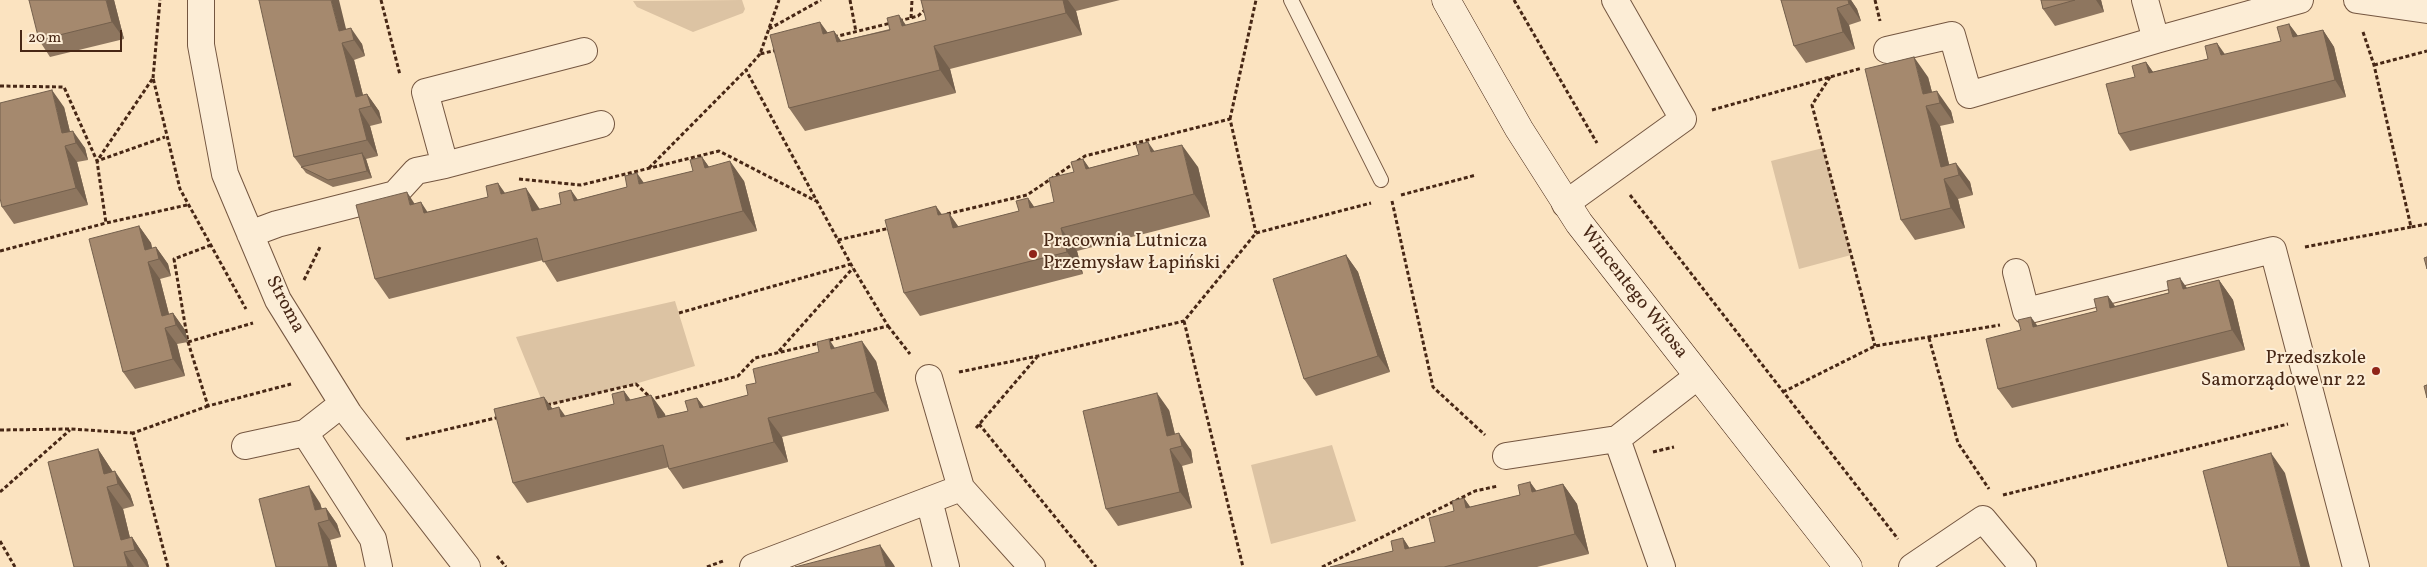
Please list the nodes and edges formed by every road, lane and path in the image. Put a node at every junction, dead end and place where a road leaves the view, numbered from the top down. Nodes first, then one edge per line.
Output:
1 (160, 0) edge
2 (200, 0) edge
3 (778, 0) edge
4 (821, 0) edge
5 (850, 0) edge
6 (912, 0) edge
7 (1256, 0) edge
8 (1291, 0) edge
9 (1446, 0) edge
10 (1514, 0) edge
11 (1614, 0) edge
12 (1875, 0) edge
13 (2146, 0) edge
14 (2300, 0) edge
15 (2357, 0) edge
16 (929, 5) edge
17 (2427, 10) edge
18 (911, 18) junction
19 (768, 29) junction
20 (856, 32) junction
21 (827, 39) edge
22 (2156, 40) junction
23 (779, 50) edge
24 (1887, 50) junction
25 (584, 51) dead end
26 (2427, 51) edge
27 (760, 54) junction
28 (746, 70) junction
29 (1830, 77) junction
30 (153, 78) junction
31 (0, 86) edge
32 (1230, 119) junction
33 (1683, 119) junction
34 (602, 124) dead end
35 (165, 137) junction
36 (98, 161) junction
37 (445, 165) junction
38 (648, 168) junction
39 (1613, 170) junction
40 (1476, 175) dead end
41 (1381, 180) dead end
42 (510, 182) dead end
43 (1400, 195) dead end
44 (1391, 198) dead end
45 (817, 202) junction
46 (1372, 203) dead end
47 (1565, 204) junction
48 (942, 216) edge
49 (106, 223) junction
50 (2427, 224) edge
51 (895, 227) edge
52 (2411, 227) junction
53 (250, 234) junction
54 (1256, 234) junction
55 (838, 240) junction
56 (321, 244) dead end
57 (210, 245) dead end
58 (2273, 250) junction
59 (0, 251) edge
60 (851, 264) junction
61 (853, 268) junction
62 (300, 271) dead end
63 (2016, 272) dead end
64 (304, 280) junction
65 (308, 289) dead end
66 (679, 313) dead end
67 (1184, 322) junction
68 (253, 323) dead end
69 (2004, 324) dead end
70 (888, 326) junction
71 (1929, 338) junction
72 (188, 342) junction
73 (1876, 346) junction
74 (778, 353) junction
75 (1698, 376) junction
76 (930, 378) junction
77 (292, 384) dead end
78 (1783, 392) junction
79 (342, 404) junction
80 (208, 406) junction
81 (544, 406) edge
82 (507, 415) edge
83 (2317, 417) junction
84 (979, 424) dead end
85 (71, 429) junction
86 (0, 430) edge
87 (400, 432) dead end
88 (133, 433) junction
89 (305, 433) junction
90 (406, 439) junction
91 (1617, 439) junction
92 (245, 446) dead end
93 (412, 447) dead end
94 (1674, 447) dead end
95 (1646, 454) dead end
96 (1496, 458) junction
97 (1506, 484) dead end
98 (1497, 486) junction
99 (961, 488) junction
100 (0, 492) edge
101 (929, 500) junction
102 (1989, 508) junction
103 (0, 541) edge
104 (494, 552) dead end
105 (1915, 565) edge
106 (15, 567) edge
107 (168, 567) edge
108 (379, 567) edge
109 (466, 567) edge
110 (506, 567) edge
111 (753, 567) edge
112 (946, 567) edge
113 (1032, 567) edge
114 (1096, 567) edge
115 (1243, 567) edge
116 (1322, 567) edge
117 (1662, 567) edge
118 (1848, 567) edge
119 (2023, 567) edge
120 (2356, 567) edge

1 - 30 path
2 - 53 street, Stroma
3 - 19 path
4 - 19 path
5 - 20 path
6 - 18 path
7 - 32 path
8 - 41 lane
9 - 47 street, Wincentego Witosa
10 - 39 path
11 - 33 street
12 - 24 path
13 - 22 street
14 - 22 street
15 - 17 street
16 - 18 path
18 - 20 path
19 - 27 path
20 - 21 path
22 - 24 street
23 - 27 path
24 - 29 path
25 - 37 street
26 - 52 path
27 - 28 path
28 - 38 path
28 - 45 path
29 - 33 path
29 - 73 path
30 - 35 path
30 - 36 path
31 - 36 path
32 - 48 path
32 - 54 path
33 - 39 street
34 - 37 street
35 - 36 path
35 - 49 path
36 - 49 path
37 - 53 street
38 - 42 path
38 - 45 path
39 - 47 street
39 - 78 path
40 - 43 path
44 - 96 path
45 - 55 path
46 - 54 path
47 - 75 street, Wincentego Witosa
49 - 59 path
50 - 52 path
51 - 55 path
52 - 58 path
53 - 79 street, Stroma
54 - 67 path
55 - 60 path
56 - 64 path
57 - 72 path
58 - 63 street
58 - 83 street
60 - 61 path
60 - 66 path
61 - 70 path
61 - 74 path
62 - 64 path
64 - 65 path
67 - 76 path
67 - 115 path
68 - 72 path
69 - 71 path
70 - 74 path
70 - 76 path
71 - 73 path
71 - 102 path
72 - 80 path
73 - 78 path
74 - 81 path
75 - 91 street
75 - 118 street, Wincentego Witosa
76 - 99 street
77 - 80 path
78 - 105 path
79 - 89 street
79 - 109 street, Stroma
80 - 88 path
82 - 90 path
83 - 102 path
83 - 120 street
84 - 114 path
85 - 86 path
85 - 88 path
85 - 100 path
87 - 90 path
88 - 107 path
89 - 92 street
89 - 108 street
90 - 93 path
91 - 96 street
91 - 117 street
94 - 95 path
96 - 98 path
97 - 98 path
98 - 116 path
99 - 101 street
99 - 113 street
101 - 111 street
101 - 112 street
102 - 105 street
102 - 119 street
103 - 106 path
104 - 110 path

